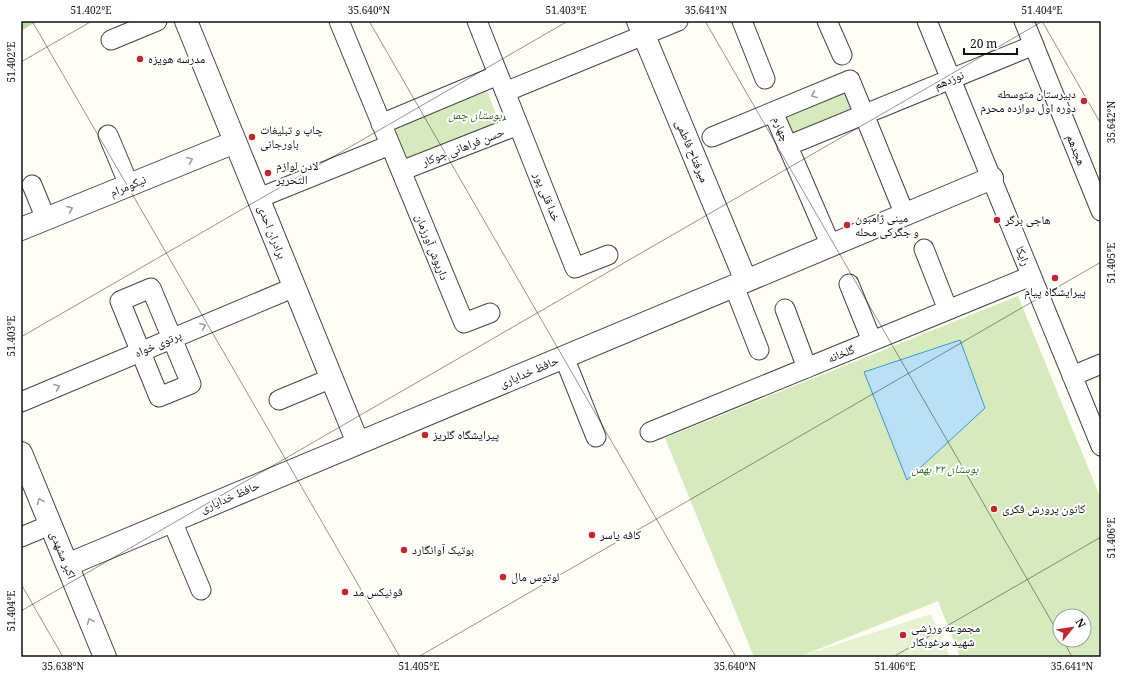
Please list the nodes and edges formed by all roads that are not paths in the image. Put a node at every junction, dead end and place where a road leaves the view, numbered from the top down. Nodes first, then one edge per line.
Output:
1 (157, 21) edge
2 (186, 21) edge
3 (339, 21) edge
4 (476, 21) edge
5 (678, 21) edge
6 (742, 21) edge
7 (827, 21) edge
8 (927, 21) edge
9 (1024, 21) edge
10 (641, 28) edge
11 (111, 40) dead end
12 (1034, 45) junction
13 (842, 55) dead end
14 (765, 79) dead end
15 (951, 79) junction
16 (502, 83) junction
17 (773, 112) junction
18 (864, 114) junction
19 (382, 124) junction
20 (518, 125) junction
21 (108, 135) dead end
22 (712, 137) dead end
23 (235, 142) junction
24 (390, 145) junction
25 (787, 146) junction
26 (401, 171) junction
27 (992, 178) junction
28 (32, 185) dead end
29 (129, 185) junction
30 (258, 198) junction
31 (1101, 211) edge
32 (905, 215) junction
33 (46, 219) junction
34 (21, 229) edge
35 (831, 246) junction
36 (924, 249) dead end
37 (608, 255) dead end
38 (1032, 276) junction
39 (740, 284) junction
40 (849, 284) dead end
41 (295, 287) junction
42 (785, 308) dead end
43 (948, 310) junction
44 (490, 313) dead end
45 (172, 338) junction
46 (872, 341) junction
47 (759, 350) dead end
48 (141, 352) junction
49 (564, 357) junction
50 (1101, 364) edge
51 (807, 368) junction
52 (1072, 376) junction
53 (332, 378) junction
54 (279, 400) dead end
55 (21, 402) edge
56 (650, 432) dead end
57 (596, 437) dead end
58 (358, 443) junction
59 (1101, 446) edge
60 (21, 453) edge
61 (172, 521) junction
62 (50, 525) junction
63 (21, 537) edge
64 (67, 565) junction
65 (200, 590) dead end
66 (105, 657) edge

1 - 11 street
2 - 23 street, برادران احدی
3 - 19 street
4 - 16 street, حسن فراهانی جوکار
5 - 10 street
6 - 14 street
7 - 13 street
8 - 15 street, رایکا
9 - 12 street, هجدهم
10 - 16 street
10 - 39 street, میرفتاح فاطمی
12 - 15 street, نوزدهم
12 - 31 street, هجدهم
15 - 18 street, نوزدهم
15 - 27 street, رایکا
16 - 19 street
16 - 20 street, حسن فراهانی جوکار
18 -> 17 street, چهارم
17 - 22 street
17 - 25 street, چهارم
18 - 25 street, چهارم
18 - 32 street
19 - 24 street
20 - 26 street, حسن فراهانی جوکار
20 - 37 street, خدا قلی پور
21 - 29 street
29 -> 23 street, نیکومرام
23 - 30 street, برادران احدی
24 - 26 street
24 - 30 street
25 - 35 street
26 - 44 street, داریوش آورزمان
27 - 32 street, حافظ خدایاری
27 - 38 street, رایکا
28 - 33 street
33 -> 29 street, نیکومرام
30 - 41 street, برادران احدی
32 - 35 street, حافظ خدایاری
33 - 34 street, نیکومرام
35 - 39 street, حافظ خدایاری
36 - 43 street
38 - 43 street, گلخانه
38 - 52 street, رایکا
39 - 47 street
39 - 49 street, حافظ خدایاری
40 - 46 street
45 -> 41 street, پرتوی خواه
41 - 53 street, برادران احدی
42 - 51 street
43 - 46 street, گلخانه
45 - 48 street, پرتوی خواه
45 - 48 street
45 - 48 street
46 - 51 street, گلخانه
55 -> 48 street, پرتوی خواه
49 - 57 street
49 - 58 street, حافظ خدایاری
50 - 52 street
51 - 56 street, گلخانه
52 - 59 street, رایکا
53 - 54 street
53 - 58 street, برادران احدی
58 - 61 street, حافظ خدایاری
62 -> 60 street, اکبر مشهدی
61 - 64 street, حافظ خدایاری
61 - 65 street
62 - 63 street
62 - 64 street, اکبر مشهدی
66 -> 64 street, اکبر مشهدی

